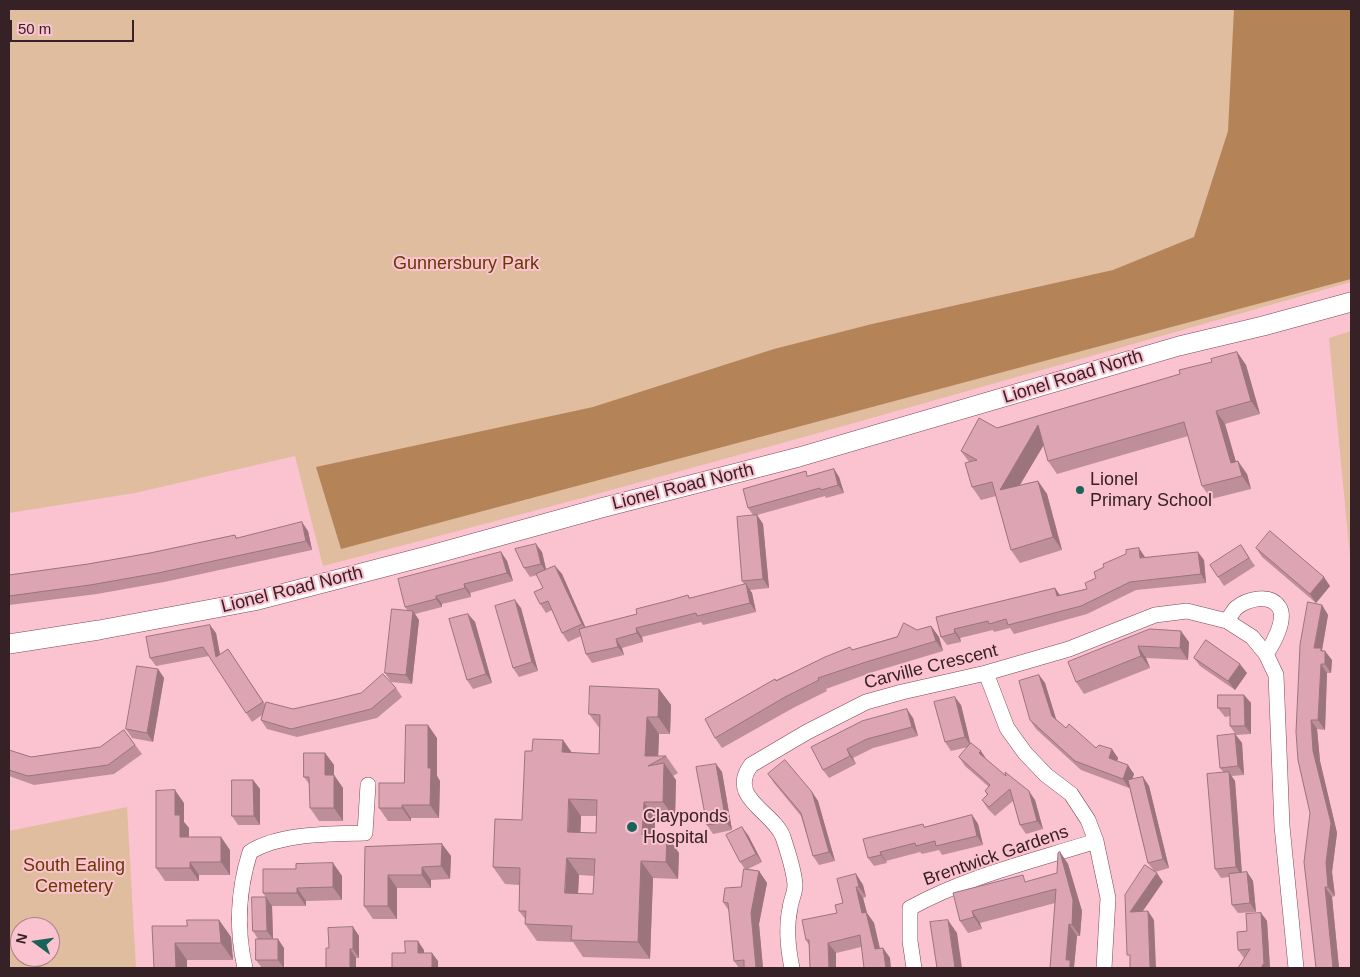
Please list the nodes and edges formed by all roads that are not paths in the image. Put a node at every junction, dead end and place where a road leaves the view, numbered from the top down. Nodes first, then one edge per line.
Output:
1 (1351, 302) edge
2 (1227, 621) junction
3 (9, 644) edge
4 (1266, 654) junction
5 (986, 674) junction
6 (368, 786) dead end
7 (1096, 841) junction
8 (245, 968) edge
9 (792, 968) edge
10 (914, 968) edge
11 (1104, 968) edge
12 (1296, 968) edge

1 - 3 street, Lionel Road North
2 - 4 street, Carville Crescent
2 - 4 street
2 - 5 street, Carville Crescent
4 - 12 street, Carville Crescent
5 - 7 street
5 - 9 street, Carville Crescent
6 - 8 street
7 - 10 street, Brentwick Gardens
7 - 11 street

